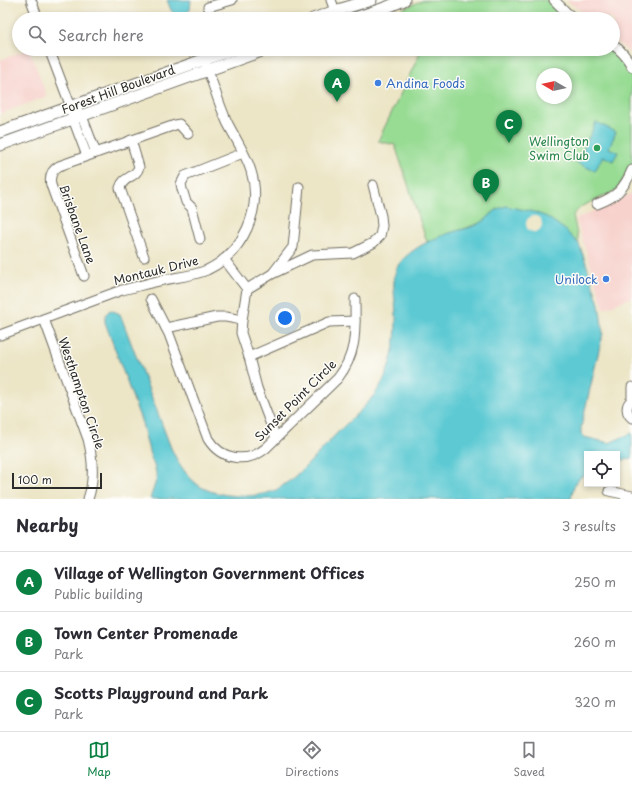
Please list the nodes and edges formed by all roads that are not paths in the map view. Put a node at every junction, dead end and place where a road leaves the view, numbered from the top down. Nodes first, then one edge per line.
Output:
1 (31, 0) edge
2 (232, 0) edge
3 (370, 0) edge
4 (404, 0) edge
5 (554, 0) edge
6 (208, 7) dead end
7 (335, 10) edge
8 (35, 12) edge
9 (373, 12) edge
10 (566, 12) edge
11 (620, 50) edge
12 (52, 56) edge
13 (222, 56) edge
14 (240, 56) edge
15 (206, 65) junction
16 (632, 67) edge
17 (71, 107) junction
18 (78, 117) junction
19 (0, 132) edge
20 (188, 134) dead end
21 (131, 140) junction
22 (0, 145) edge
23 (96, 153) junction
24 (243, 153) junction
25 (87, 156) junction
26 (632, 170) edge
27 (373, 185) dead end
28 (300, 187) dead end
29 (597, 204) dead end
30 (200, 239) dead end
31 (144, 257) dead end
32 (224, 259) junction
33 (272, 274) junction
34 (84, 276) dead end
35 (247, 289) junction
36 (355, 298) dead end
37 (151, 299) dead end
38 (44, 319) junction
39 (242, 320) junction
40 (355, 321) junction
41 (166, 328) junction
42 (0, 335) edge
43 (249, 357) junction
44 (632, 387) edge
45 (632, 400) edge
46 (632, 418) edge
47 (276, 438) junction
48 (611, 494) edge
49 (632, 496) edge
50 (88, 499) edge

1 - 8 street
2 - 6 street
3 - 7 main road
4 - 9 main road
5 - 10 street
11 - 16 street
12 - 17 street
13 - 15 main road, Forest Hill Boulevard
14 - 15 main road, Forest Hill Boulevard
15 - 17 main road, Forest Hill Boulevard
15 - 18 main road, Forest Hill Boulevard
15 - 24 street, Montauk Drive
17 - 18 street
17 - 19 main road, Forest Hill Boulevard
18 - 22 main road, Forest Hill Boulevard
18 - 23 street
18 - 25 street
20 - 21 street, Brisbane Lane
21 - 23 street, Brisbane Lane
21 - 31 street
23 - 25 street, Brisbane Lane
24 - 30 street
24 - 32 street, Montauk Drive
25 - 34 street, Brisbane Lane
26 - 29 street
27 - 33 street
28 - 33 street
32 - 35 street
32 - 38 street, Montauk Drive
33 - 35 street
35 - 39 street
36 - 40 street, Sunset Point Circle
37 - 41 street, Sunset Point Circle
38 - 42 street, Montauk Drive
38 - 50 street, Westhampton Circle
39 - 41 street
39 - 43 street
40 - 43 street
40 - 47 street, Sunset Point Circle
41 - 47 street, Sunset Point Circle
43 - 47 street
44 - 45 street
45 - 46 street
48 - 49 street

